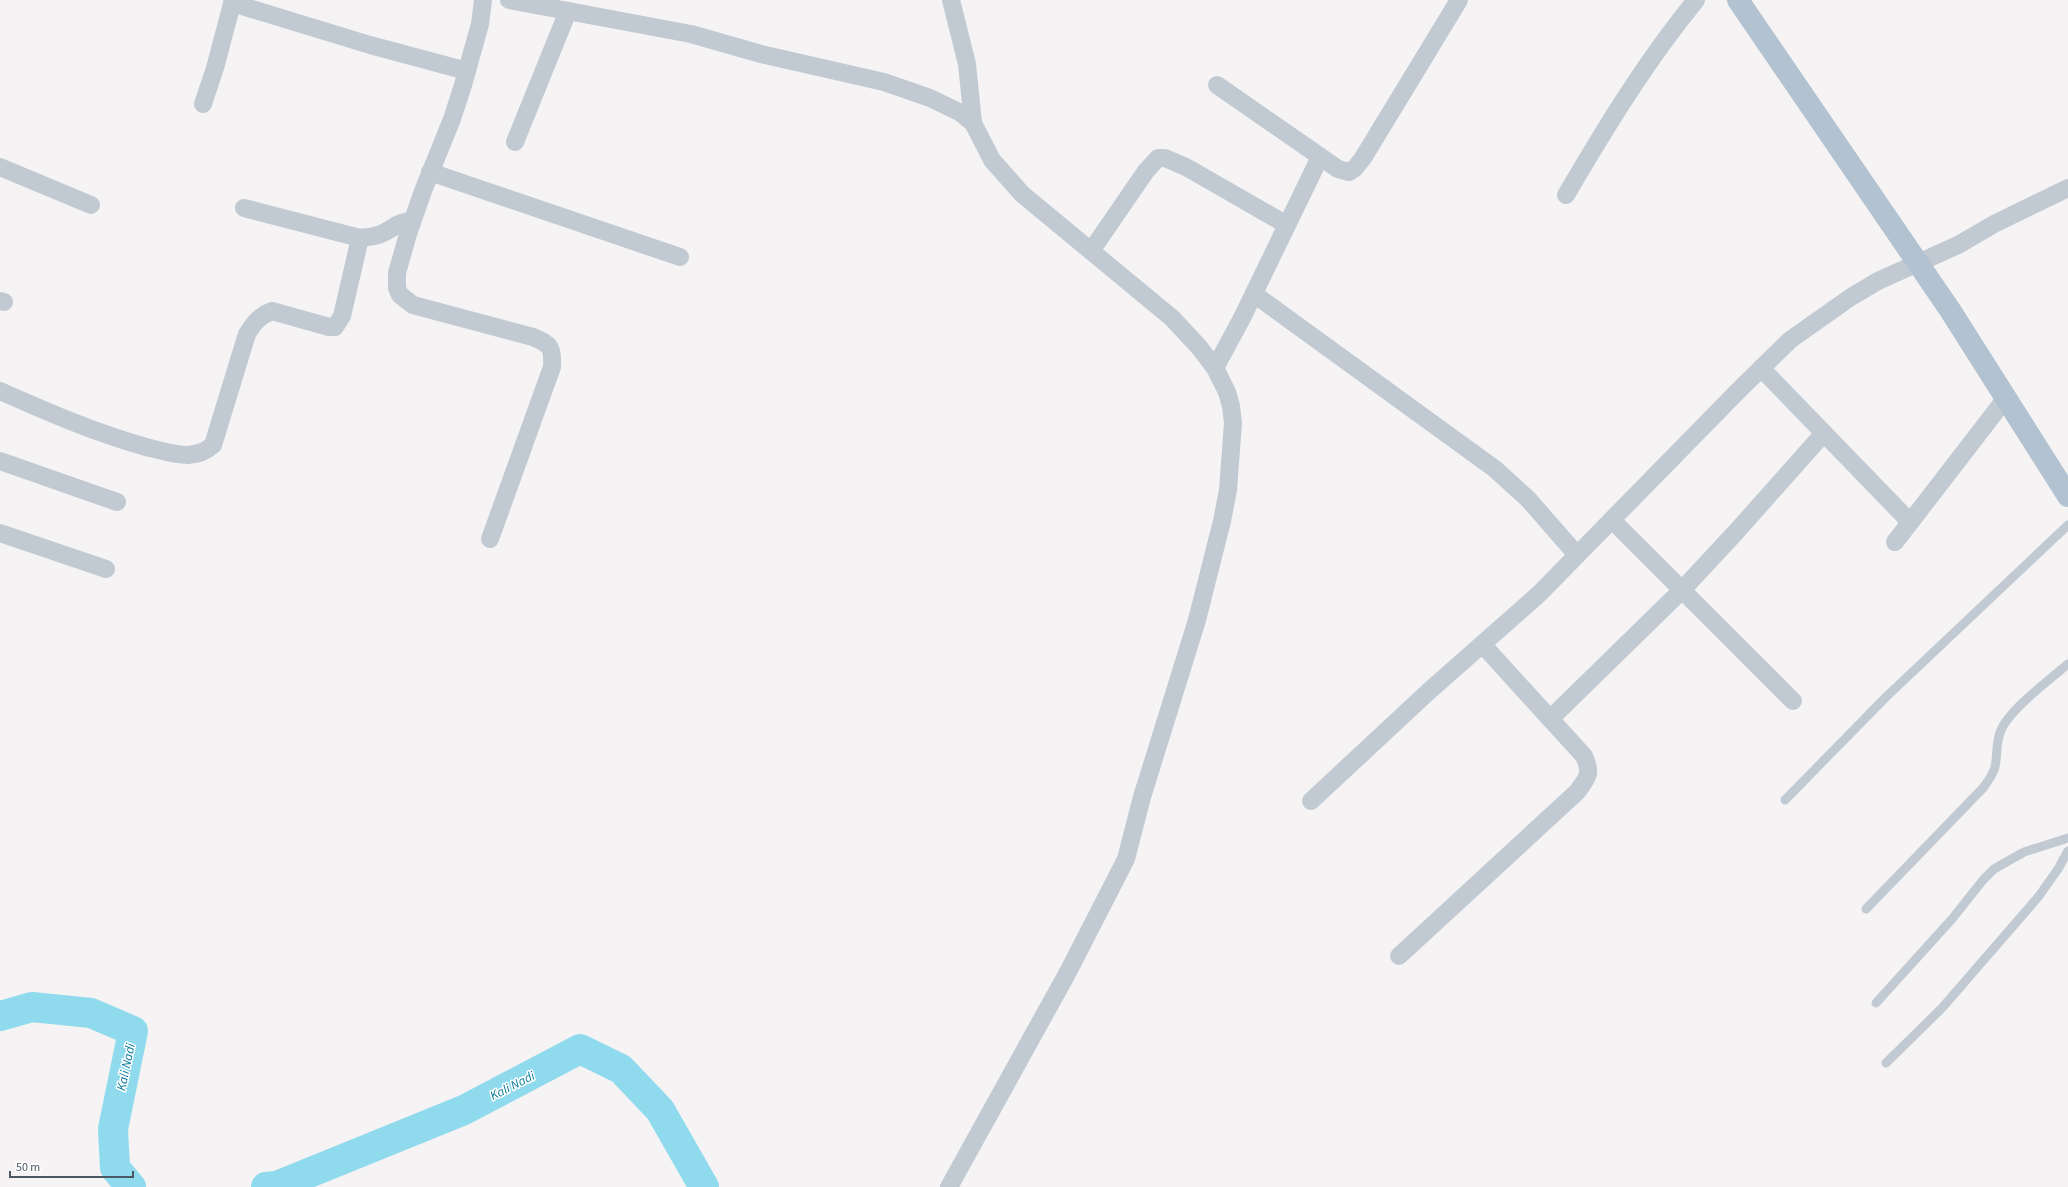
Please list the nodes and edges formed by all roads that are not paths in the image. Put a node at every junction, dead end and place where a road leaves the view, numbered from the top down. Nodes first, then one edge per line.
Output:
1 (483, 0) edge
2 (510, 0) edge
3 (951, 0) edge
4 (1459, 0) edge
5 (1696, 0) edge
6 (1738, 0) edge
7 (232, 2) edge
8 (568, 11) junction
9 (467, 71) junction
10 (1217, 85) dead end
11 (203, 104) dead end
12 (973, 123) junction
13 (515, 142) dead end
14 (1320, 156) junction
15 (0, 167) edge
16 (430, 172) junction
17 (2068, 188) edge
18 (1566, 195) dead end
19 (91, 205) dead end
20 (244, 208) dead end
21 (412, 221) junction
22 (1287, 225) junction
23 (360, 238) junction
24 (1091, 251) junction
25 (680, 257) dead end
26 (1917, 262) junction
27 (1254, 294) junction
28 (1215, 368) junction
29 (1762, 368) junction
30 (0, 391) edge
31 (2006, 398) junction
32 (1824, 433) junction
33 (0, 461) edge
34 (2068, 496) edge
35 (117, 502) dead end
36 (1612, 520) junction
37 (1910, 522) junction
38 (2068, 525) edge
39 (0, 533) edge
40 (490, 539) dead end
41 (1895, 542) dead end
42 (1577, 555) junction
43 (106, 569) dead end
44 (1682, 590) junction
45 (1482, 645) junction
46 (2068, 664) edge
47 (1793, 701) dead end
48 (1550, 719) junction
49 (1784, 800) dead end
50 (1312, 801) dead end
51 (2068, 838) edge
52 (2068, 850) edge
53 (1866, 909) dead end
54 (1399, 956) dead end
55 (1876, 1003) dead end
56 (1886, 1063) dead end
57 (949, 1187) edge

1 - 9 street
2 - 8 street
3 - 12 street
4 - 14 street
5 - 18 street
6 - 26 main road
7 - 9 street
7 - 11 street
8 - 12 street
8 - 13 street
9 - 16 street
10 - 14 street
12 - 24 street
14 - 22 street
15 - 19 street
16 - 21 street
16 - 25 street
17 - 26 street
20 - 23 street
21 - 23 street
21 - 40 street
22 - 24 street
22 - 27 street
23 - 30 street
24 - 28 street
26 - 29 street
26 - 31 main road
27 - 28 street
27 - 42 street
28 - 57 street
29 - 32 street
29 - 36 street
31 - 34 main road
31 - 37 street
32 - 37 street
32 - 44 street
33 - 35 street
36 - 42 street
36 - 44 street
37 - 41 street
38 - 49 lane
39 - 43 street
42 - 45 street
44 - 47 street
44 - 48 street
45 - 48 street
45 - 50 street
46 - 53 lane
48 - 54 street
51 - 55 lane
52 - 56 lane

